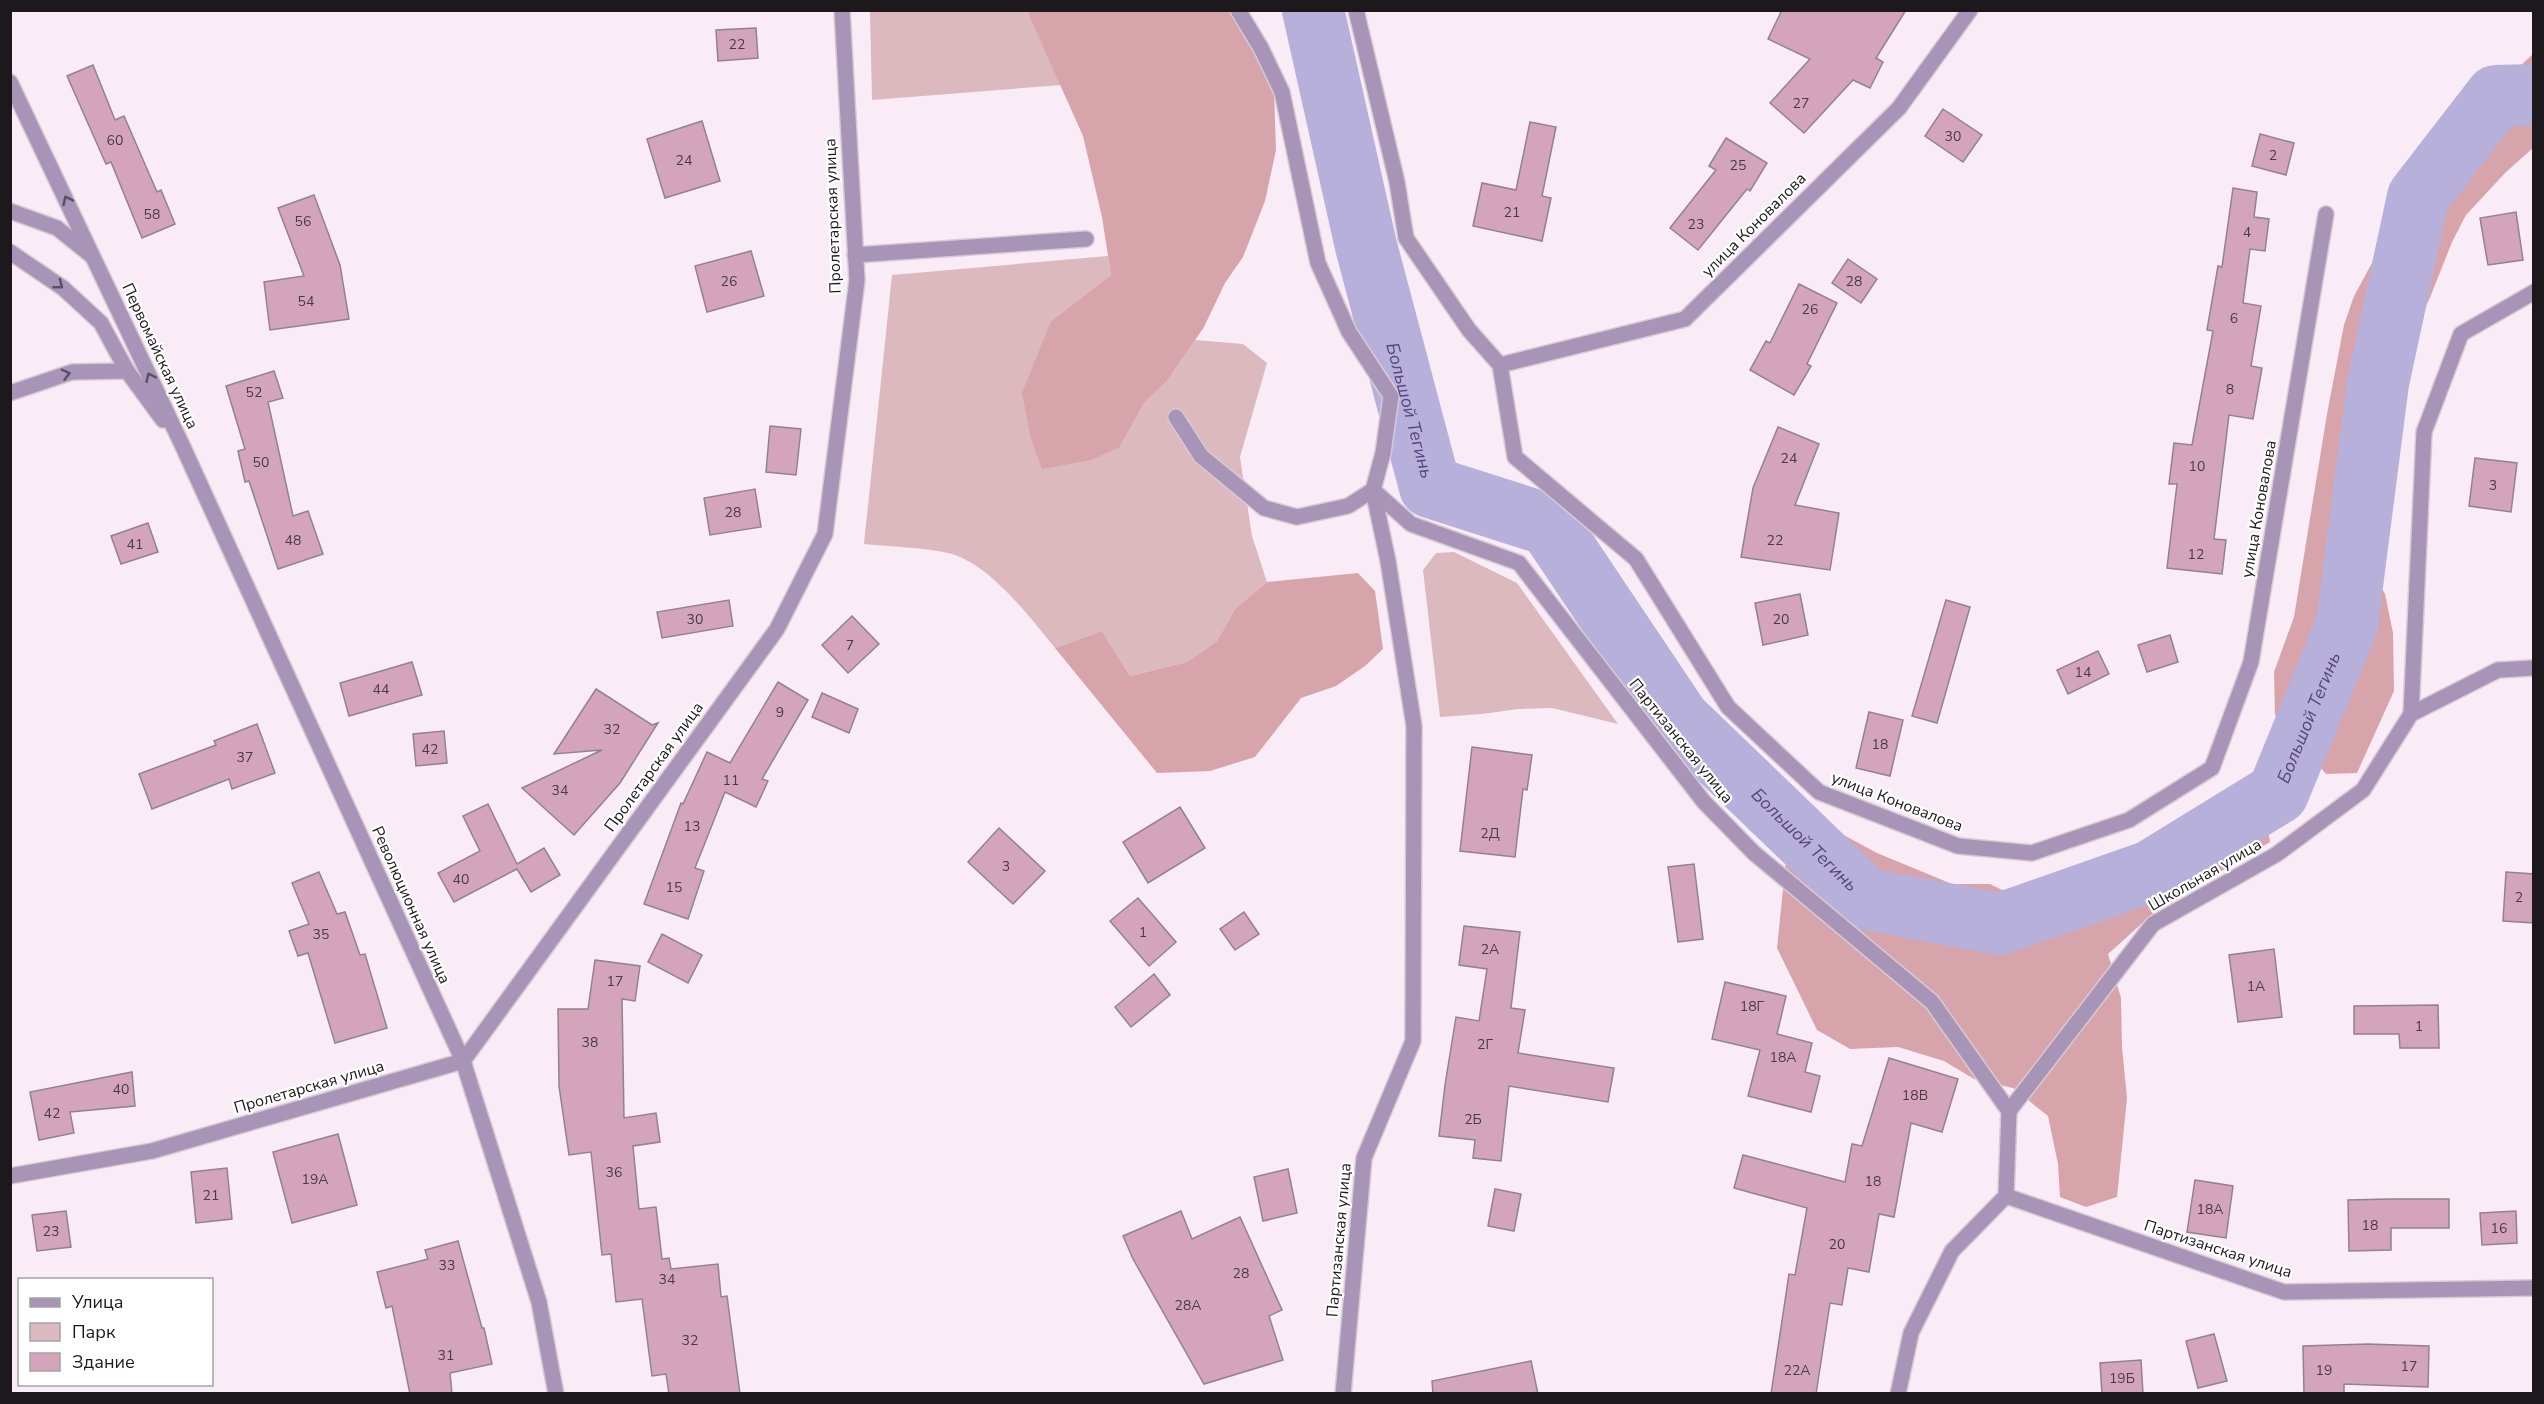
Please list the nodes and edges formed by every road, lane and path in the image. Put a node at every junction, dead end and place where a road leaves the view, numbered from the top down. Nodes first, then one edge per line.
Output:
1 (842, 10) edge
2 (1238, 10) edge
3 (1356, 10) edge
4 (1970, 10) edge
5 (10, 82) edge
6 (10, 211) edge
7 (2326, 214) dead end
8 (1086, 239) dead end
9 (10, 252) edge
10 (855, 255) junction
11 (95, 258) junction
12 (2534, 292) edge
13 (1500, 365) junction
14 (128, 371) junction
15 (10, 393) edge
16 (1176, 417) dead end
17 (184, 449) junction
18 (1373, 490) junction
19 (2534, 668) edge
20 (2411, 714) junction
21 (463, 1061) junction
22 (2009, 1111) junction
23 (10, 1176) edge
24 (2006, 1196) junction
25 (2534, 1288) edge
26 (556, 1394) edge
27 (1343, 1394) edge
28 (1898, 1394) edge

1 - 10 street, Пролетарская улица
2 - 18 street
3 - 13 street
4 - 13 street, улица Коновалова
11 -> 5 street, Первомайская улица
6 - 11 street
7 - 13 street, улица Коновалова
8 - 10 street
9 -> 14 street, Первомайская улица
10 - 21 street, Пролетарская улица
17 -> 11 street, Первомайская улица
12 - 20 street, Школьная улица
15 -> 14 street
14 - 17 street, Первомайская улица
16 - 18 street
17 - 21 street, Революционная улица
18 - 22 street, Партизанская улица
18 - 27 street, Партизанская улица
19 - 20 street
20 - 22 street, Школьная улица
21 - 23 street, Пролетарская улица
21 - 26 street, Революционная улица
22 - 24 street
24 - 25 street, Партизанская улица
24 - 28 street

